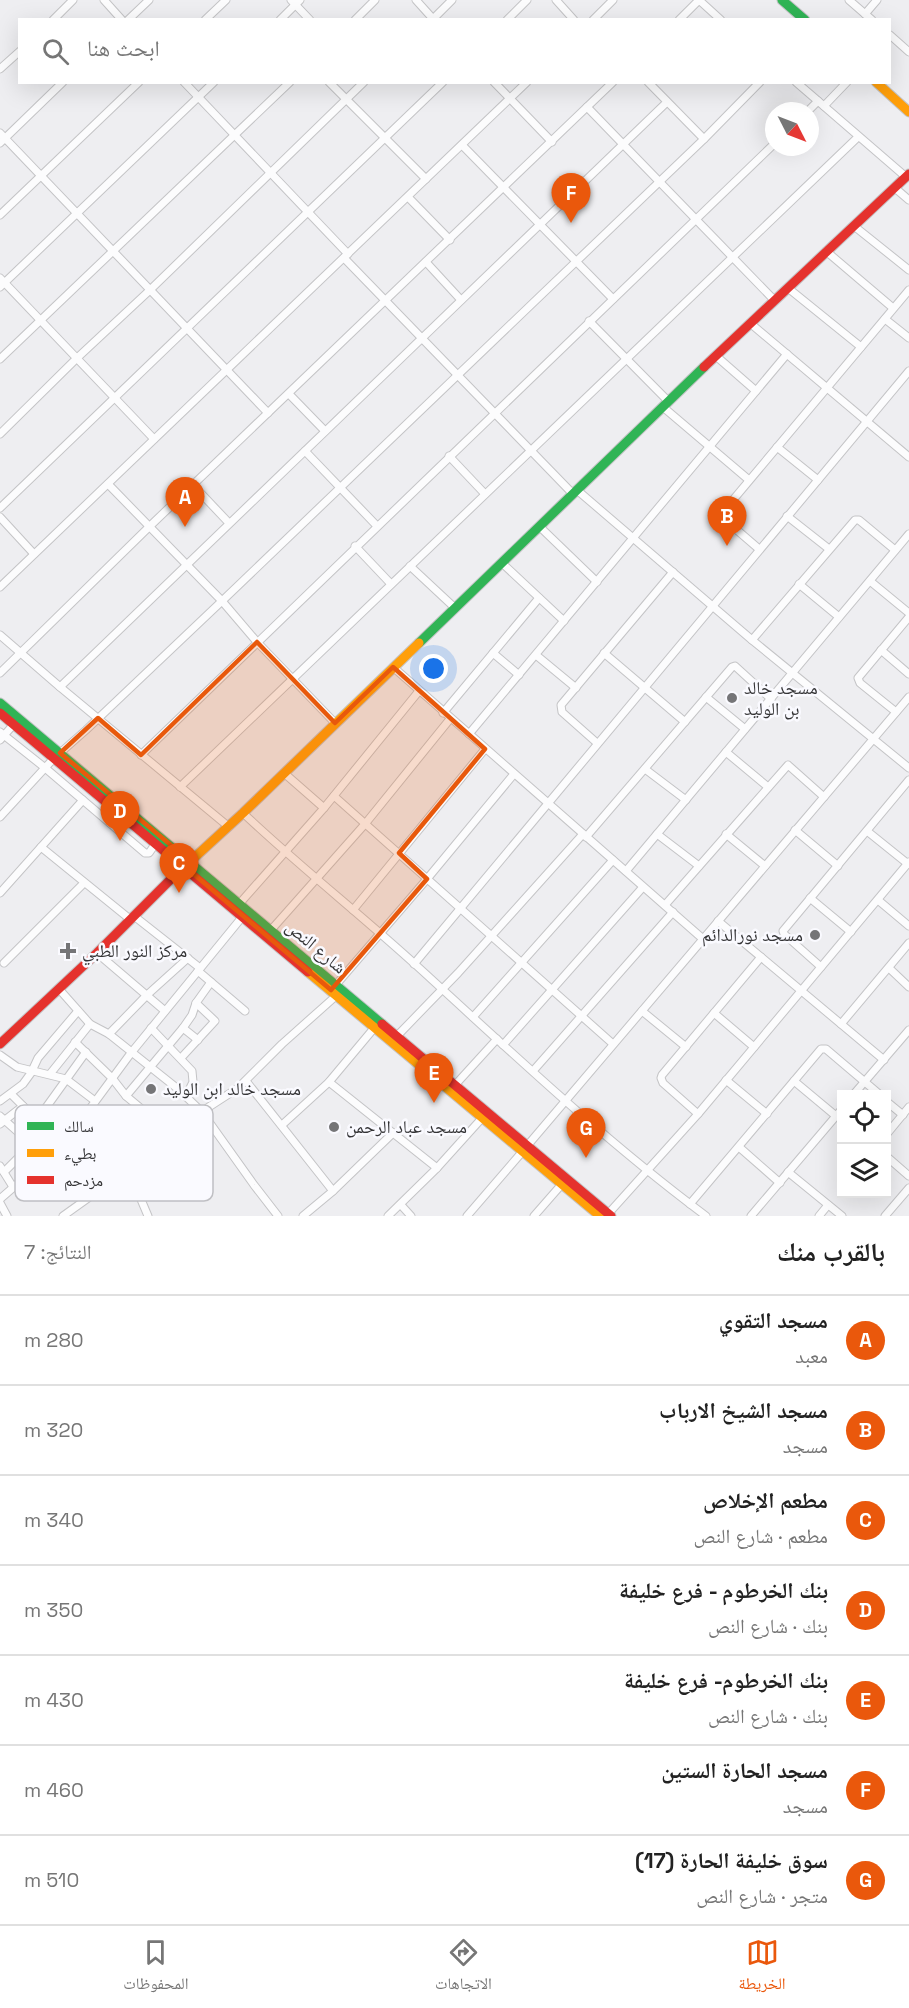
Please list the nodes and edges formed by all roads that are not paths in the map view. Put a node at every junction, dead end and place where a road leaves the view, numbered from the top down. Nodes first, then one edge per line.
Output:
1 (74, 0) edge
2 (104, 0) edge
3 (149, 0) edge
4 (226, 0) edge
5 (375, 0) edge
6 (416, 0) edge
7 (452, 0) edge
8 (527, 0) edge
9 (556, 0) edge
10 (613, 0) edge
11 (699, 0) edge
12 (782, 0) edge
13 (849, 0) edge
14 (878, 0) edge
15 (296, 2) edge
16 (868, 17) edge
17 (55, 18) edge
18 (120, 18) edge
19 (131, 18) edge
20 (207, 18) edge
21 (282, 18) edge
22 (308, 18) edge
23 (357, 18) edge
24 (432, 18) edge
25 (434, 18) edge
26 (509, 18) edge
27 (572, 18) edge
28 (594, 18) edge
29 (681, 18) edge
30 (720, 18) edge
31 (803, 18) edge
32 (891, 36) edge
33 (908, 48) edge
34 (18, 53) edge
35 (0, 69) edge
36 (61, 84) edge
37 (137, 84) edge
38 (185, 84) edge
39 (212, 84) edge
40 (288, 84) edge
41 (331, 84) edge
42 (361, 84) edge
43 (440, 84) edge
44 (496, 84) edge
45 (525, 84) edge
46 (611, 84) edge
47 (650, 84) edge
48 (758, 84) edge
49 (798, 84) edge
50 (845, 84) edge
51 (878, 84) edge
52 (198, 98) junction
53 (510, 99) junction
54 (345, 100) junction
55 (667, 102) junction
56 (821, 104) junction
57 (587, 107) junction
58 (909, 112) edge
59 (234, 136) junction
60 (858, 136) junction
61 (2, 138) edge
62 (384, 138) junction
63 (704, 139) junction
64 (552, 142) junction
65 (623, 144) junction
66 (462, 145) junction
67 (765, 153) edge
68 (270, 173) junction
69 (908, 175) edge
70 (41, 176) junction
71 (426, 179) junction
72 (659, 182) junction
73 (504, 188) junction
74 (895, 188) junction
75 (408, 196) junction
76 (909, 200) edge
77 (308, 212) junction
78 (78, 214) junction
79 (0, 215) edge
80 (695, 219) junction
81 (540, 225) junction
82 (854, 225) junction
83 (450, 240) junction
84 (114, 252) junction
85 (826, 252) junction
86 (346, 256) junction
87 (732, 257) junction
88 (426, 262) junction
89 (576, 262) junction
90 (909, 270) edge
91 (2, 283) edge
92 (788, 288) junction
93 (150, 290) junction
94 (909, 290) edge
95 (613, 299) junction
96 (461, 300) junction
97 (386, 301) junction
98 (775, 301) junction
99 (893, 308) junction
100 (885, 319) junction
101 (40, 321) junction
102 (590, 321) junction
103 (750, 323) junction
104 (187, 328) junction
105 (909, 338) edge
106 (422, 339) junction
107 (861, 347) junction
108 (787, 354) junction
109 (716, 356) junction
110 (76, 358) junction
111 (0, 359) edge
112 (626, 359) junction
113 (227, 370) junction
114 (909, 371) edge
115 (457, 375) junction
116 (827, 388) junction
117 (756, 391) junction
118 (289, 394) junction
119 (115, 398) junction
120 (666, 405) junction
121 (268, 413) junction
122 (493, 413) junction
123 (867, 421) junction
124 (325, 431) junction
125 (0, 434) edge
126 (154, 439) junction
127 (710, 447) junction
128 (777, 447) junction
129 (305, 451) junction
130 (530, 451) junction
131 (908, 455) edge
132 (449, 456) junction
133 (749, 480) junction
134 (818, 480) junction
135 (108, 484) junction
136 (193, 485) junction
137 (340, 488) junction
138 (575, 492) junction
139 (485, 494) junction
140 (0, 508) edge
141 (787, 516) junction
142 (0, 517) edge
143 (229, 523) junction
144 (150, 526) junction
145 (377, 526) junction
146 (540, 526) junction
147 (909, 534) edge
148 (633, 538) junction
149 (355, 546) junction
150 (759, 549) junction
151 (829, 549) junction
152 (896, 550) junction
153 (34, 554) junction
154 (502, 563) junction
155 (187, 564) junction
156 (410, 566) junction
157 (673, 572) junction
158 (870, 581) junction
159 (597, 582) junction
160 (392, 584) junction
161 (799, 584) junction
162 (0, 587) edge
163 (539, 598) junction
164 (222, 601) junction
165 (713, 606) junction
166 (455, 608) junction
167 (909, 615) edge
168 (839, 617) junction
169 (564, 621) junction
170 (0, 635) edge
171 (752, 640) junction
172 (257, 642) junction
173 (881, 650) junction
174 (21, 653) junction
175 (493, 653) junction
176 (604, 653) junction
177 (536, 654) junction
178 (393, 667) junction
179 (793, 672) junction
180 (0, 673) edge
181 (909, 674) edge
182 (519, 675) junction
183 (292, 679) junction
184 (60, 687) junction
185 (576, 688) junction
186 (645, 688) junction
187 (418, 691) junction
188 (706, 697) junction
189 (909, 697) edge
190 (771, 699) junction
191 (0, 703) edge
192 (443, 712) junction
193 (896, 712) junction
194 (0, 713) edge
195 (98, 718) junction
196 (450, 718) junction
197 (685, 722) junction
198 (335, 723) junction
199 (14, 724) junction
200 (745, 729) junction
201 (469, 734) junction
202 (1, 736) edge
203 (873, 740) junction
204 (597, 743) junction
205 (485, 749) junction
206 (726, 752) junction
207 (57, 755) junction
208 (141, 755) junction
209 (44, 767) junction
210 (909, 768) edge
211 (645, 769) junction
212 (284, 773) junction
213 (514, 774) junction
214 (909, 780) edge
215 (180, 787) junction
216 (768, 787) junction
217 (334, 796) junction
218 (824, 797) junction
219 (83, 800) junction
220 (686, 800) junction
221 (547, 803) junction
222 (324, 808) junction
223 (243, 813) junction
224 (0, 817) edge
225 (128, 820) junction
226 (365, 824) junction
227 (229, 827) junction
228 (118, 830) junction
229 (795, 830) junction
230 (867, 831) junction
231 (657, 834) junction
232 (726, 834) junction
233 (585, 836) junction
234 (156, 843) junction
235 (41, 847) junction
236 (285, 853) junction
237 (399, 853) junction
238 (613, 860) junction
239 (908, 863) edge
240 (187, 864) junction
241 (699, 866) junction
242 (765, 866) junction
243 (838, 866) junction
244 (626, 872) junction
245 (427, 879) junction
246 (317, 880) junction
247 (84, 883) junction
248 (644, 887) junction
249 (0, 893) edge
250 (810, 898) junction
251 (878, 900) junction
252 (240, 903) junction
253 (665, 905) junction
254 (460, 908) junction
255 (353, 910) junction
256 (673, 912) junction
257 (243, 916) junction
258 (133, 918) junction
259 (718, 921) junction
260 (909, 926) edge
261 (271, 930) junction
262 (851, 932) junction
263 (380, 934) junction
264 (492, 936) junction
265 (703, 939) junction
266 (909, 943) edge
267 (97, 953) junction
268 (760, 957) junction
269 (188, 958) junction
270 (1, 963) edge
271 (521, 963) junction
272 (414, 964) junction
273 (821, 968) junction
274 (889, 968) junction
275 (199, 970) junction
276 (211, 982) junction
277 (909, 987) edge
278 (59, 989) junction
279 (335, 990) junction
280 (443, 990) junction
281 (552, 990) junction
282 (801, 991) junction
283 (147, 996) junction
284 (196, 1003) junction
285 (78, 1011) junction
286 (165, 1011) junction
287 (245, 1011) dead end
288 (642, 1011) junction
289 (714, 1013) junction
290 (472, 1017) junction
291 (581, 1017) junction
292 (90, 1024) junction
293 (841, 1024) junction
294 (375, 1027) junction
295 (151, 1028) junction
296 (183, 1028) junction
297 (909, 1030) edge
298 (110, 1034) junction
299 (397, 1036) junction
300 (198, 1040) junction
301 (75, 1042) junction
302 (500, 1042) junction
303 (0, 1044) edge
304 (613, 1044) junction
305 (169, 1046) junction
306 (686, 1047) junction
307 (754, 1047) junction
308 (408, 1049) junction
309 (86, 1052) junction
310 (131, 1053) junction
311 (0, 1055) edge
312 (181, 1058) junction
313 (884, 1060) junction
314 (150, 1068) junction
315 (32, 1071) junction
316 (533, 1071) junction
317 (50, 1074) junction
318 (112, 1078) junction
319 (66, 1079) junction
320 (726, 1080) junction
321 (246, 1081) junction
322 (794, 1081) junction
323 (329, 1082) junction
324 (865, 1082) junction
325 (456, 1084) junction
326 (858, 1090) edge
327 (874, 1090) edge
328 (10, 1094) junction
329 (126, 1096) junction
330 (186, 1096) junction
331 (0, 1101) edge
332 (95, 1101) junction
333 (565, 1101) junction
334 (22, 1105) edge
335 (48, 1105) edge
336 (92, 1105) edge
337 (136, 1105) edge
338 (195, 1105) edge
339 (212, 1105) edge
340 (891, 1105) edge
341 (909, 1107) edge
342 (15, 1111) edge
343 (698, 1114) junction
344 (766, 1114) junction
345 (903, 1115) junction
346 (836, 1116) joint
347 (483, 1117) junction
348 (2, 1120) edge
349 (282, 1125) junction
350 (213, 1127) edge
351 (891, 1129) edge
352 (15, 1130) edge
353 (393, 1133) junction
354 (739, 1147) junction
355 (525, 1148) junction
356 (15, 1159) edge
357 (891, 1160) edge
358 (437, 1168) junction
359 (2, 1169) edge
360 (648, 1170) junction
361 (788, 1173) junction
362 (909, 1176) edge
363 (780, 1183) junction
364 (562, 1184) junction
365 (13, 1187) joint
366 (909, 1188) edge
367 (333, 1191) junction
368 (0, 1201) edge
369 (84, 1201) edge
370 (142, 1201) edge
371 (401, 1204) junction
372 (690, 1204) junction
373 (828, 1205) junction
374 (606, 1215) edge
375 (7, 1216) edge
376 (63, 1216) edge
377 (148, 1216) edge
378 (278, 1216) edge
379 (303, 1216) edge
380 (388, 1216) edge
381 (411, 1216) edge
382 (467, 1216) edge
383 (534, 1216) edge
384 (706, 1216) edge
385 (751, 1216) edge
386 (819, 1216) edge
387 (842, 1216) edge
388 (885, 1216) edge

1 - 17 street
2 - 18 street
3 - 19 street
4 - 20 street
5 - 23 street
6 - 24 street
7 - 25 street
8 - 26 street
9 - 27 street
10 - 28 street
11 - 29 street
11 - 30 street
12 - 31 main road
13 - 16 street
14 - 16 street
15 - 21 street
15 - 22 street
32 - 33 street
34 - 35 street
36 - 61 street
37 - 70 street
38 - 52 street
39 - 52 street
40 - 59 street
41 - 54 street
42 - 54 street
43 - 62 street
44 - 53 street
45 - 53 street
46 - 57 street
47 - 55 street
48 - 63 street
49 - 56 street
50 - 56 street
51 - 58 main road
52 - 59 street
52 - 78 street
53 - 64 street
53 - 66 street
54 - 62 street
54 - 68 street
55 - 63 street
55 - 65 street
56 - 60 street
57 - 64 street
57 - 65 street
59 - 68 street
59 - 84 street
60 - 69 street
60 - 87 street
61 - 70 street
62 - 71 street
62 - 77 street
63 - 72 street
64 - 73 street
65 - 72 street
65 - 81 street
66 - 71 street
66 - 73 street
67 - 80 street
68 - 77 street
68 - 93 street
69 - 74 main road
70 - 78 street
70 - 79 street
71 - 75 street
72 - 80 street
72 - 89 street
73 - 81 street
73 - 83 street
74 - 76 street
74 - 82 main road
75 - 83 street
75 - 86 street
77 - 86 street
77 - 104 street
78 - 84 street
78 - 91 street
80 - 87 street
80 - 95 street
81 - 89 street
81 - 96 street
82 - 85 main road
82 - 90 street
83 - 88 street
84 - 93 street
84 - 101 street
85 - 92 main road
85 - 99 street
86 - 97 street
86 - 113 street
87 - 98 street
87 - 112 street
88 - 96 street
88 - 97 street
89 - 95 street
89 - 115 street
91 - 101 street
92 - 98 main road
92 - 107 street
93 - 104 street
93 - 110 street
94 - 99 street
95 - 102 street
96 - 106 street
97 - 106 street
97 - 118 street
98 - 103 main road
99 - 100 street
100 - 105 street
100 - 107 street
101 - 110 street
101 - 111 street
102 - 112 street
102 - 122 street
103 - 108 street
103 - 109 main road
104 - 113 street
104 - 119 street
106 - 115 street
106 - 124 street
107 - 116 street
108 - 116 street
108 - 117 street
109 - 117 street
109 - 120 main road
110 - 119 street
110 - 125 street
112 - 120 street
112 - 130 street
113 - 121 street
113 - 126 street
114 - 123 street
115 - 122 street
115 - 137 street
116 - 123 street
116 - 128 street
117 - 127 street
118 - 121 street
118 - 124 street
119 - 126 street
119 - 140 street
120 - 127 street
120 - 138 main road
121 - 136 street
122 - 130 street
122 - 132 street
123 - 131 street
123 - 134 street
124 - 129 street
126 - 135 street
127 - 133 street
127 - 148 street
128 - 133 street
128 - 134 street
129 - 137 street
129 - 143 street
130 - 138 street
130 - 139 street
132 - 139 street
132 - 145 street
133 - 150 street
134 - 141 street
135 - 144 street
135 - 153 street
136 - 143 street
136 - 144 street
137 - 145 street
137 - 164 street
138 - 146 main road
138 - 148 street
139 - 156 street
141 - 150 street
141 - 151 street
142 - 153 street
143 - 155 street
144 - 155 street
144 - 174 street
145 - 149 street
146 - 154 main road
146 - 159 street
147 - 152 street
148 - 157 street
148 - 159 street
149 - 160 street
149 - 172 street
150 - 165 street
151 - 152 street
151 - 161 street
152 - 158 street
153 - 162 street
154 - 163 street
154 - 166 main road
155 - 164 street
155 - 184 street
156 - 160 street
156 - 166 street
157 - 165 street
157 - 176 street
158 - 167 street
158 - 168 street
159 - 169 street
160 - 183 street
161 - 168 street
161 - 171 street
163 - 169 street
163 - 175 street
164 - 172 street
164 - 195 street
165 - 171 street
165 - 186 street
166 - 178 main road
167 - 173 street
168 - 179 street
169 - 177 street
170 - 174 street
171 - 179 street
172 - 183 street
172 - 208 street
173 - 181 street
173 - 193 street
174 - 180 street
174 - 184 street
175 - 182 street
175 - 192 street
176 - 185 street
176 - 186 street
177 - 182 street
177 - 185 street
178 - 187 street
178 - 198 main road
179 - 190 street
179 - 203 street
182 - 201 street
183 - 198 street
183 - 215 street
184 - 195 street
185 - 204 street
186 - 197 street
186 - 204 street
187 - 192 street
187 - 217 street
188 - 190 street
188 - 197 street
188 - 200 street
189 - 193 street
190 - 200 street
191 - 207 main road, شارع النص
192 - 196 street
193 - 203 street
194 - 199 main road, شارع النص
195 - 207 street
195 - 208 street
196 - 201 street
196 - 226 street
197 - 211 street
198 - 212 main road
199 - 202 street
199 - 207 main road, شارع النص
200 - 206 street
201 - 205 street
202 - 209 street
203 - 210 street
203 - 218 street
204 - 221 street
205 - 213 street
205 - 237 street
206 - 216 street
206 - 220 street
207 - 209 street
207 - 225 main road, شارع النص
207 - 240 main road, شارع النص
208 - 215 street
209 - 219 street
209 - 224 street
211 - 220 street
211 - 233 street
212 - 222 street
212 - 223 main road
213 - 221 street
213 - 245 street
214 - 230 street
215 - 227 street
216 - 218 street
216 - 232 street
217 - 222 street
217 - 226 street
218 - 229 street
219 - 228 street
219 - 235 street
220 - 231 street
221 - 233 street
221 - 254 street
222 - 236 street
223 - 227 main road
223 - 236 street
225 - 228 street
225 - 234 main road, شارع النص
226 - 237 street
226 - 246 street
227 - 240 main road
228 - 234 street
229 - 242 street
229 - 243 street
230 - 239 street
230 - 243 street
231 - 241 street
231 - 244 street
232 - 241 street
232 - 242 street
233 - 238 street
233 - 264 street
234 - 240 main road, شارع النص
235 - 247 street
235 - 249 street
236 - 246 street
236 - 252 street
237 - 245 street
237 - 255 street
238 - 244 street
238 - 271 street
239 - 251 street
240 - 252 main road, شارع النص
240 - 257 main road, شارع النص
240 - 258 main road
241 - 253 street
242 - 259 street
243 - 250 street
244 - 248 street
245 - 254 street
245 - 263 street
246 - 255 street
246 - 261 street
247 - 258 street
247 - 270 street
248 - 253 street
248 - 281 street
250 - 262 street
250 - 273 street
251 - 260 street
251 - 262 street
252 - 261 main road, شارع النص
253 - 256 street
254 - 264 street
254 - 272 street
255 - 263 street
256 - 265 street
256 - 291 street
257 - 275 street
257 - 279 main road, شارع النص
258 - 267 main road
258 - 269 street
259 - 265 street
259 - 268 street
261 - 279 main road, شارع النص
262 - 273 street
263 - 272 street
263 - 279 street
264 - 271 street
264 - 280 street
265 - 288 street
266 - 274 street
267 - 278 main road
267 - 283 street
268 - 282 street
268 - 289 street
269 - 275 street
269 - 283 street
271 - 281 street
271 - 290 street
272 - 280 street
273 - 282 street
274 - 277 street
274 - 293 street
275 - 276 street
275 - 286 street
276 - 284 street
276 - 287 street
278 - 285 street
278 - 303 main road
279 - 294 main road, شارع النص
279 - 299 main road, شارع النص
279 - 321 street
280 - 290 street
280 - 299 street
281 - 291 street
281 - 302 street
282 - 293 street
282 - 307 street
283 - 286 street
283 - 298 street
284 - 296 street
284 - 300 street
285 - 292 street
285 - 315 street
286 - 295 street
288 - 304 street
288 - 306 street
289 - 306 street
289 - 307 street
290 - 302 street
291 - 304 street
291 - 316 street
292 - 298 street
292 - 301 street
293 - 313 street
294 - 308 main road, شارع النص
294 - 323 street
295 - 305 street
295 - 310 street
296 - 300 street
296 - 305 street
297 - 313 street
298 - 310 street
299 - 308 main road, شارع النص
300 - 312 street
301 - 309 street
301 - 317 street
302 - 316 street
302 - 325 street
304 - 333 street
305 - 312 street
305 - 314 street
306 - 343 street
307 - 320 street
308 - 325 main road, شارع النص
308 - 347 main road, شارع النص
309 - 318 street
309 - 319 street
310 - 314 street
310 - 318 street
311 - 315 street
312 - 330 street
313 - 324 street
314 - 329 street
314 - 330 street
315 - 317 street
315 - 328 street
316 - 333 street
317 - 319 street
318 - 329 street
318 - 332 street
319 - 332 street
319 - 335 street
320 - 343 street
320 - 344 street
321 - 339 street
321 - 349 street
322 - 324 street
322 - 344 street
322 - 346 street
323 - 349 street
323 - 353 street
324 - 326 street
324 - 327 street
325 - 355 main road, شارع النص
328 - 331 street
328 - 334 street
329 - 337 street
330 - 338 street
332 - 336 street
333 - 355 street
333 - 360 street
340 - 345 street
341 - 345 street
342 - 348 street
343 - 360 street
344 - 354 street
345 - 351 street
346 - 361 street
347 - 355 main road, شارع النص
347 - 358 street
348 - 352 street
349 - 367 street
350 - 378 street
353 - 358 street
353 - 367 street
354 - 363 street
354 - 372 street
355 - 364 main road, شارع النص
355 - 374 main road, شارع النص
355 - 382 street
356 - 359 street
357 - 362 street
358 - 371 street
359 - 365 street
360 - 372 street
360 - 374 street
361 - 363 street
361 - 373 street
363 - 385 street
364 - 374 main road, شارع النص
364 - 383 street
365 - 368 street
366 - 388 street
367 - 379 street
368 - 375 street
369 - 376 street
370 - 377 street
371 - 380 street
371 - 381 street
372 - 384 street
373 - 386 street
373 - 387 street

